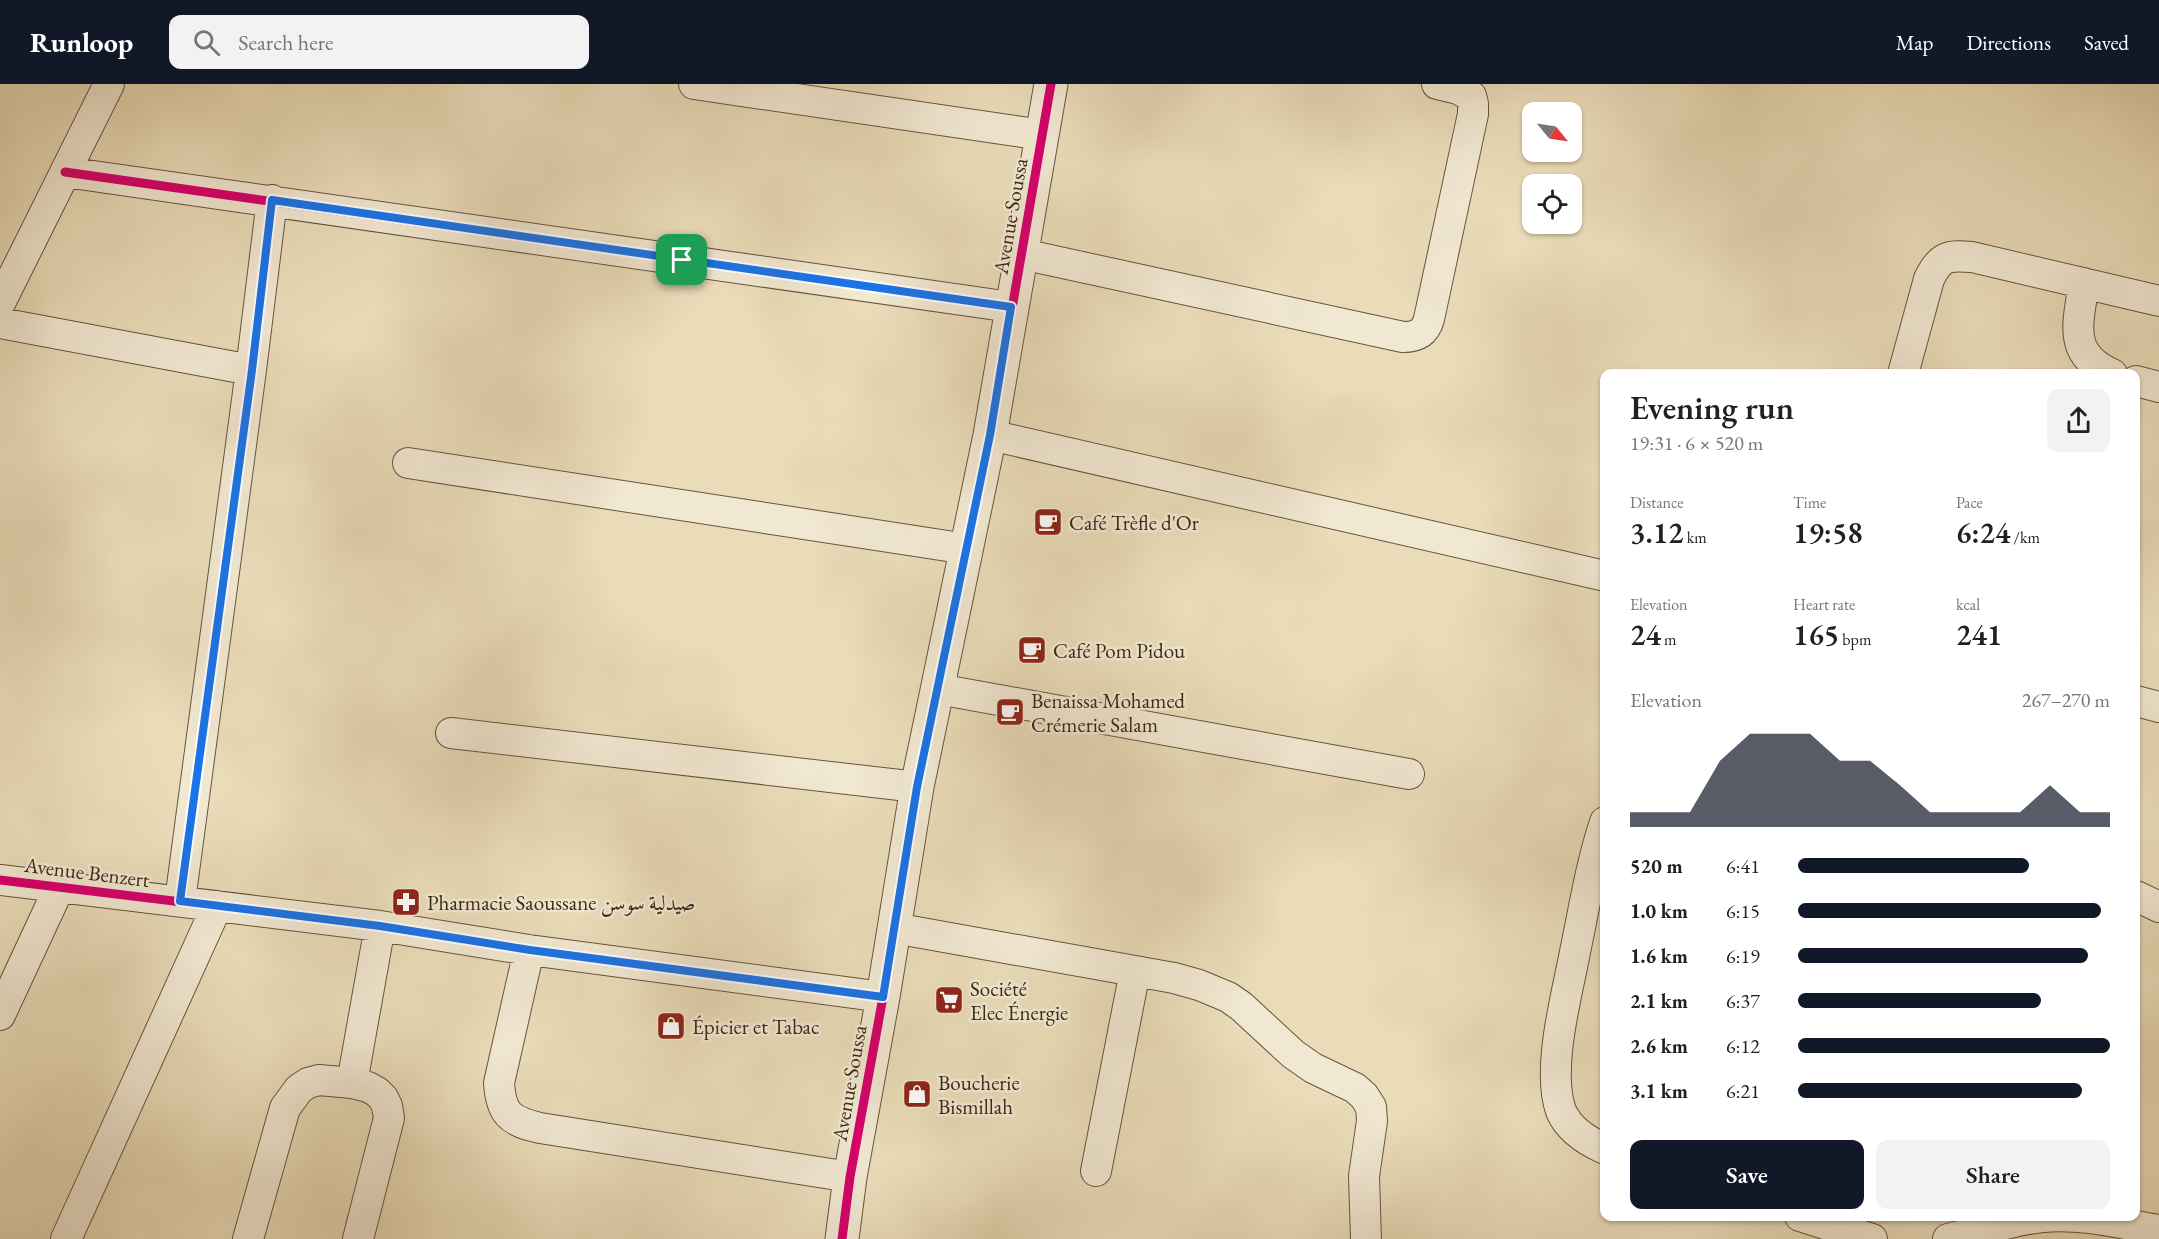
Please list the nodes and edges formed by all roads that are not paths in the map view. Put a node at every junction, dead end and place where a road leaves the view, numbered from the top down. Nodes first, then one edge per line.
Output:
1 (109, 84) edge
2 (694, 84) edge
3 (1051, 84) edge
4 (1437, 84) edge
5 (1043, 135) junction
6 (65, 172) junction
7 (272, 200) junction
8 (1022, 254) junction
9 (2084, 283) junction
10 (2159, 301) edge
11 (0, 303) edge
12 (1011, 307) junction
13 (0, 323) edge
14 (1904, 369) edge
15 (2101, 369) edge
16 (252, 370) junction
17 (2140, 382) edge
18 (2159, 387) edge
19 (990, 435) junction
20 (408, 464) dead end
21 (967, 549) junction
22 (1600, 575) edge
23 (938, 689) junction
24 (2140, 702) edge
25 (2159, 707) edge
26 (451, 734) dead end
27 (1409, 774) dead end
28 (917, 787) junction
29 (1600, 843) edge
30 (0, 880) edge
31 (59, 888) junction
32 (2140, 898) edge
33 (180, 901) junction
34 (217, 906) junction
35 (2159, 907) edge
36 (380, 926) junction
37 (894, 928) junction
38 (530, 950) junction
39 (1135, 971) junction
40 (883, 997) junction
41 (0, 1015) edge
42 (352, 1083) junction
43 (1600, 1147) edge
44 (1096, 1171) dead end
45 (850, 1177) junction
46 (1816, 1221) edge
47 (2022, 1221) edge
48 (2109, 1221) edge
49 (2159, 1230) edge
50 (66, 1239) edge
51 (248, 1239) edge
52 (358, 1239) edge
53 (842, 1239) edge
54 (1366, 1239) edge
55 (1872, 1239) edge
56 (1948, 1239) edge

1 - 6 street
2 - 5 street
3 - 5 street, Avenue Soussa
4 - 8 street
5 - 8 street, Avenue Soussa
6 - 7 street
6 - 11 street
7 - 12 street
7 - 16 street
8 - 12 street, Avenue Soussa
9 - 10 street
9 - 14 street
9 - 15 street
12 - 19 street, Avenue Soussa
13 - 16 street
16 - 33 street
17 - 18 street
19 - 21 street, Avenue Soussa
19 - 22 street
20 - 21 street
21 - 23 street, Avenue Soussa
23 - 27 street
23 - 28 street, Avenue Soussa
24 - 25 street
26 - 28 street
28 - 37 street, Avenue Soussa
29 - 43 street
30 - 31 street, Avenue Benzert
31 - 33 street, Avenue Benzert
31 - 41 street
32 - 35 street
33 - 34 street, Avenue Benzert
34 - 36 street, Avenue Benzert
34 - 50 street
36 - 38 street, Avenue Benzert
36 - 42 street
37 - 39 street
37 - 40 street, Avenue Soussa
38 - 40 street, Avenue Benzert
38 - 45 street
39 - 44 street
39 - 54 street
40 - 45 street, Avenue Soussa
42 - 51 street
42 - 52 street
45 - 53 street, Avenue Soussa
46 - 55 street
47 - 56 street
48 - 49 street

